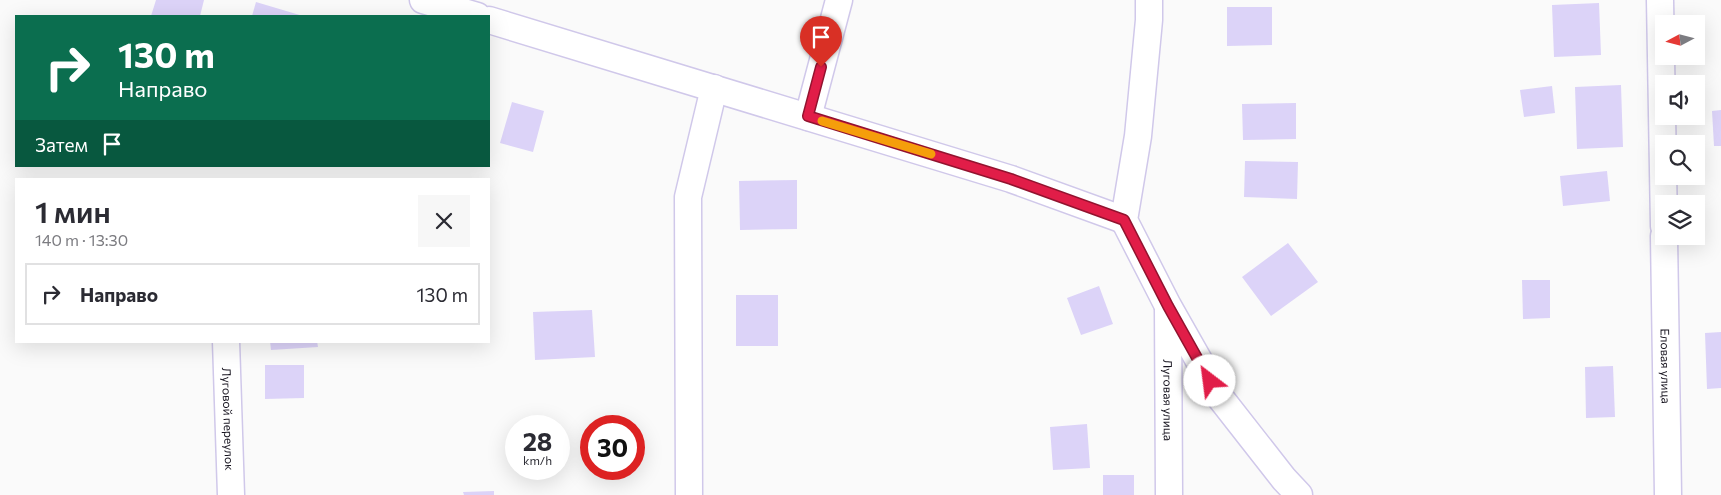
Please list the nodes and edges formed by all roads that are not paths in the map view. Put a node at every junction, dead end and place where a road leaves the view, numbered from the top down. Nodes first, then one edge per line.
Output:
1 (423, 0) edge
2 (839, 0) edge
3 (1149, 0) edge
4 (1660, 0) edge
5 (474, 15) edge
6 (490, 20) edge
7 (714, 88) junction
8 (808, 116) junction
9 (1663, 195) edge
10 (1124, 220) junction
11 (1664, 245) edge
12 (1168, 306) junction
13 (226, 343) edge
14 (231, 495) edge
15 (689, 495) edge
16 (1170, 495) edge
17 (1299, 495) edge
18 (1668, 495) edge

1 - 5 street
2 - 8 street
3 - 10 street
4 - 9 street
6 - 7 street
7 - 8 street
7 - 15 street
8 - 10 street
10 - 12 street
11 - 18 street, Еловая улица
12 - 16 street, Луговая улица
12 - 17 street
13 - 14 street, Луговой переулок

